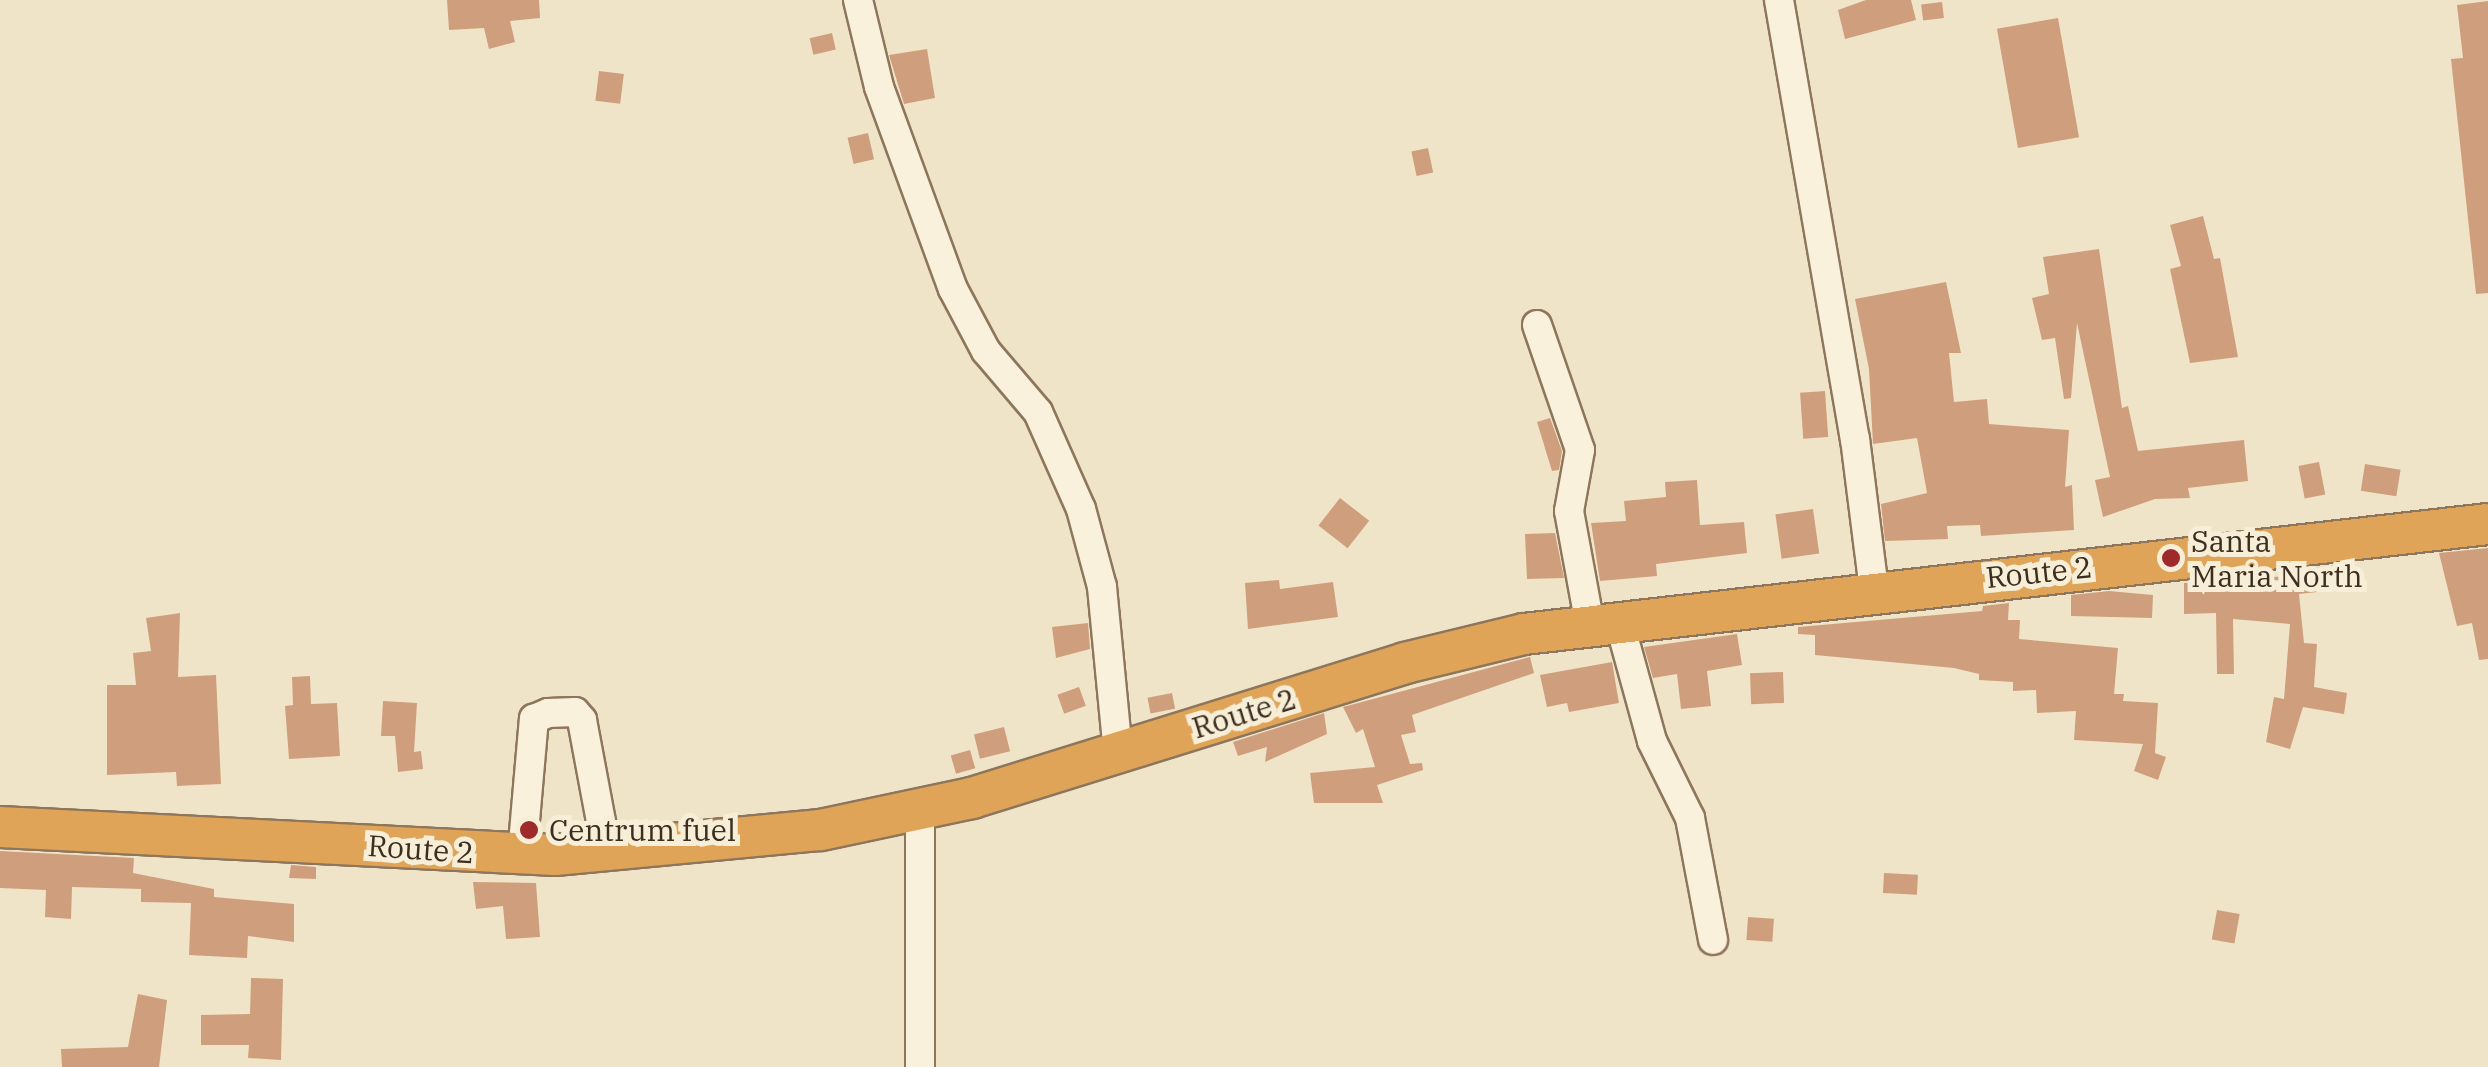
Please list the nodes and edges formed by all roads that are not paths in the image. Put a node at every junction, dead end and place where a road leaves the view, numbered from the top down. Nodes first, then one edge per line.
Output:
1 (858, 0) edge
2 (1779, 0) edge
3 (1537, 324) dead end
4 (2488, 524) edge
5 (1874, 590) junction
6 (1605, 623) junction
7 (1118, 753) junction
8 (920, 810) junction
9 (0, 827) edge
10 (607, 853) junction
11 (522, 855) junction
12 (1713, 940) dead end
13 (920, 1067) edge

1 - 7 street
2 - 5 street
3 - 6 street
4 - 5 highway, Route 2
5 - 6 highway, Route 2
6 - 7 highway, Route 2
6 - 12 street
7 - 8 highway, Route 2
8 - 10 highway, Route 2
8 - 13 street
9 - 11 highway, Route 2
10 - 11 highway, Route 2
10 - 11 street

